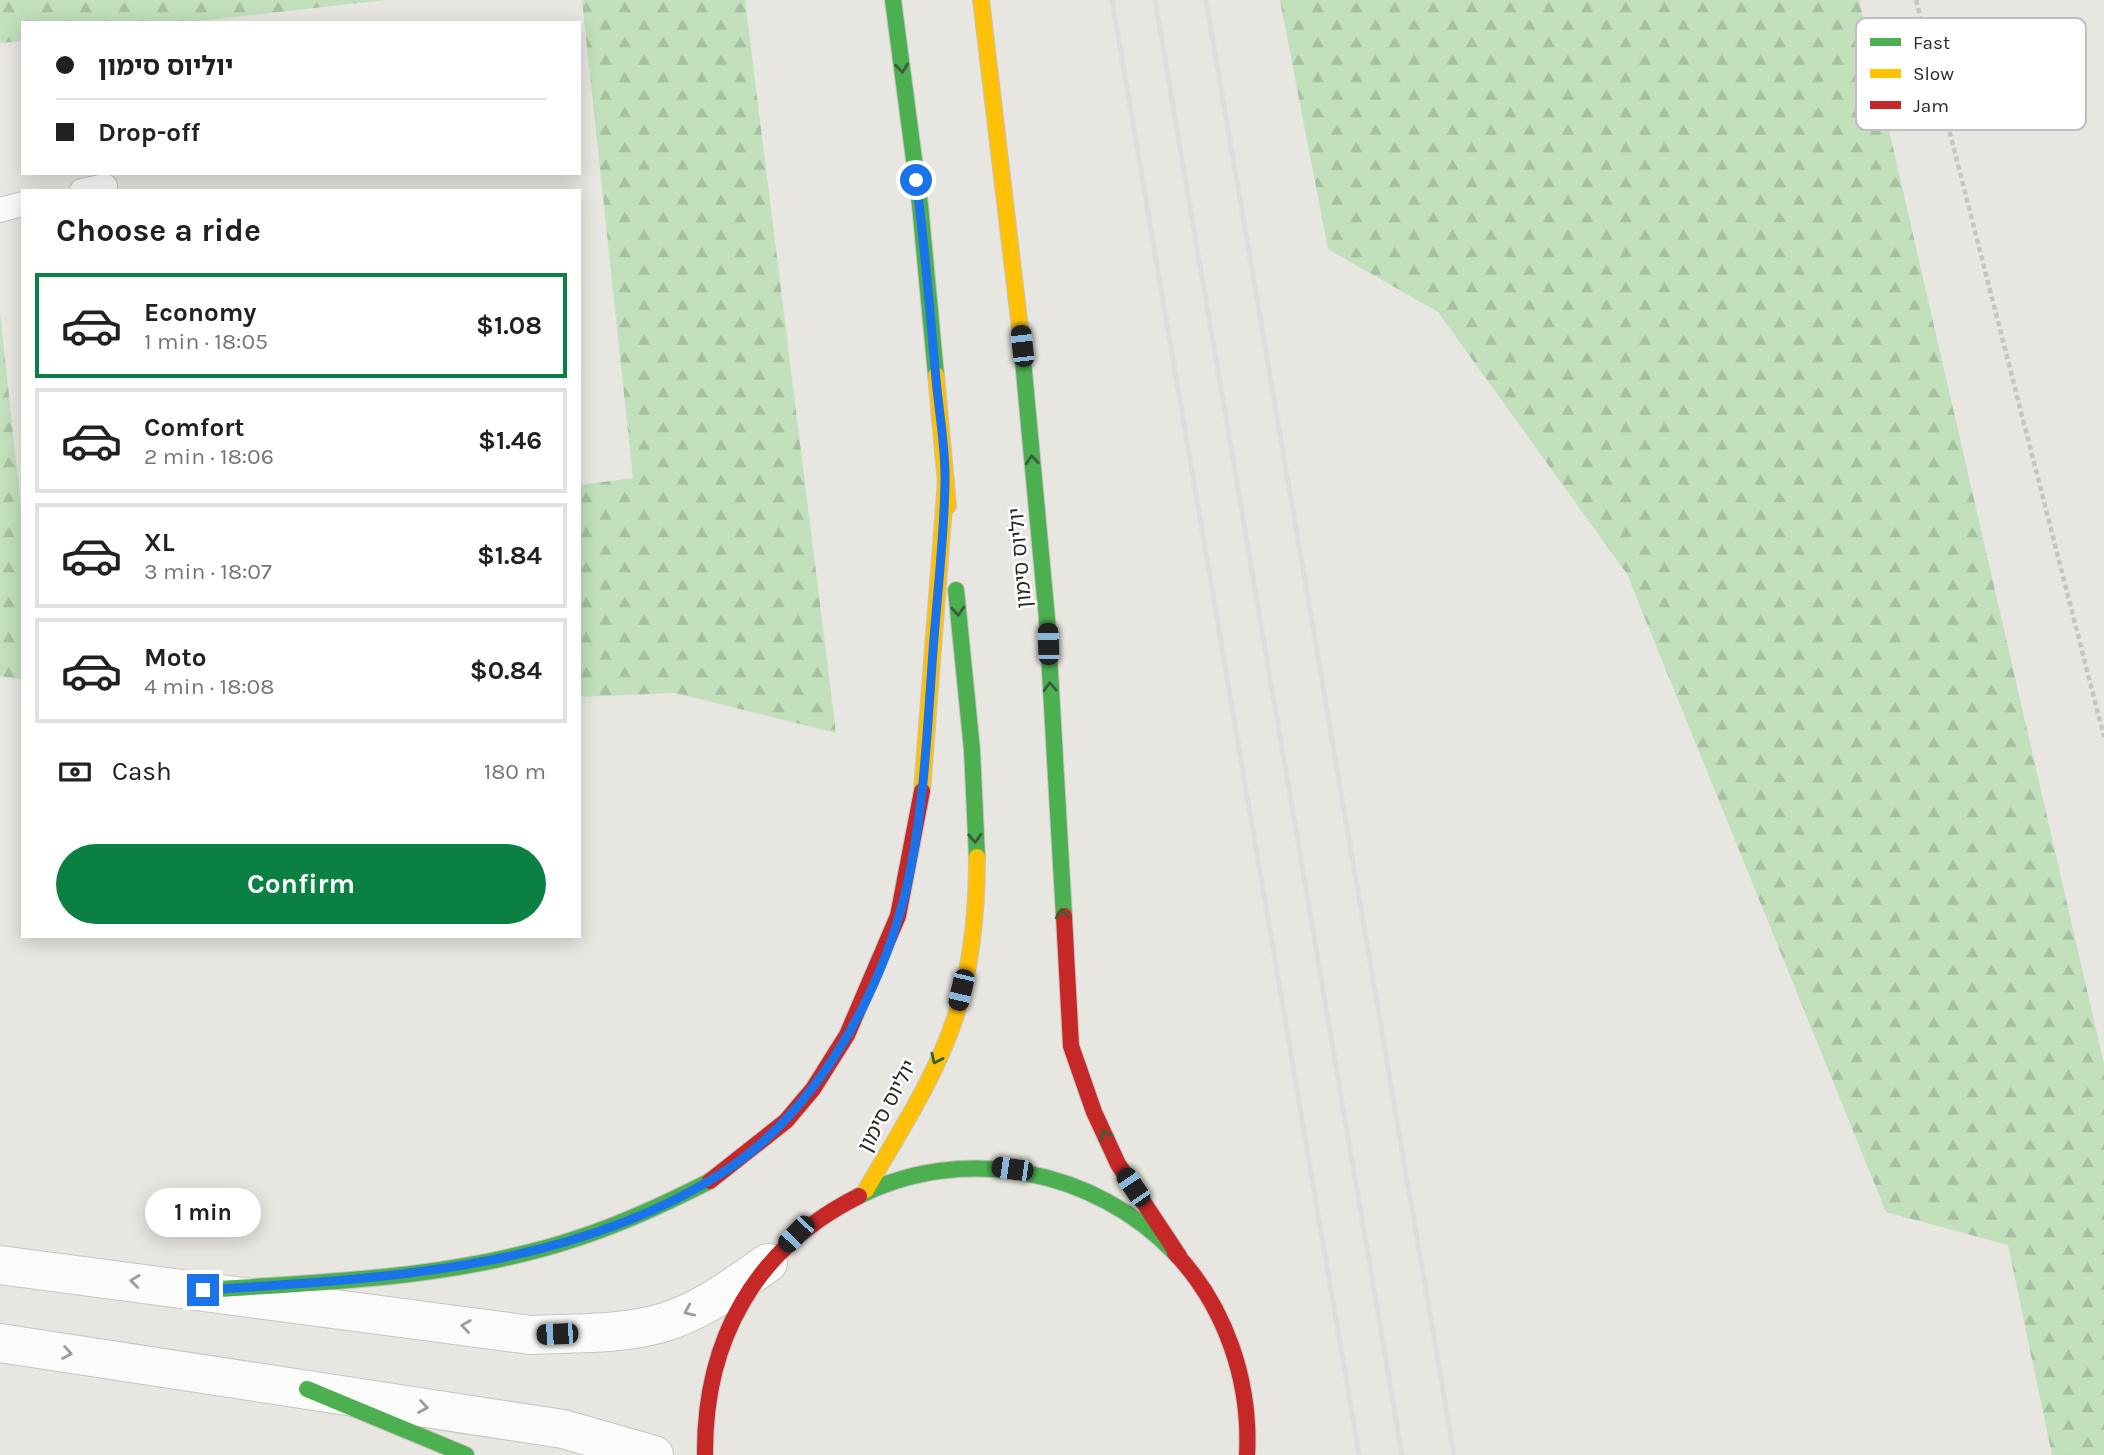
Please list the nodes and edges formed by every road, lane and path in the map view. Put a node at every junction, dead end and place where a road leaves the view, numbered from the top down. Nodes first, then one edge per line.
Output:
1 (893, 0) edge
2 (981, 0) edge
3 (1916, 0) edge
4 (1921, 18) edge
5 (1949, 130) edge
6 (21, 205) edge
7 (0, 210) edge
8 (946, 480) junction
9 (2104, 737) edge
10 (866, 1190) junction
11 (1179, 1256) junction
12 (768, 1263) junction
13 (0, 1265) edge
14 (203, 1290) junction
15 (0, 1343) edge
16 (307, 1389) junction
17 (466, 1455) edge
18 (654, 1455) edge
19 (705, 1455) edge
20 (1247, 1455) edge

1 -> 8 main road, יוליוס סימון
11 -> 2 main road, יוליוס סימון
3 - 4 path
5 - 9 path
6 - 7 lane
8 -> 10 main road, יוליוס סימון
8 - 14 main road
10 - 11 main road
10 - 12 main road
11 - 20 main road
12 -> 14 street
12 - 19 main road
14 -> 13 street
15 -> 16 street
16 - 17 main road
16 -> 18 street

